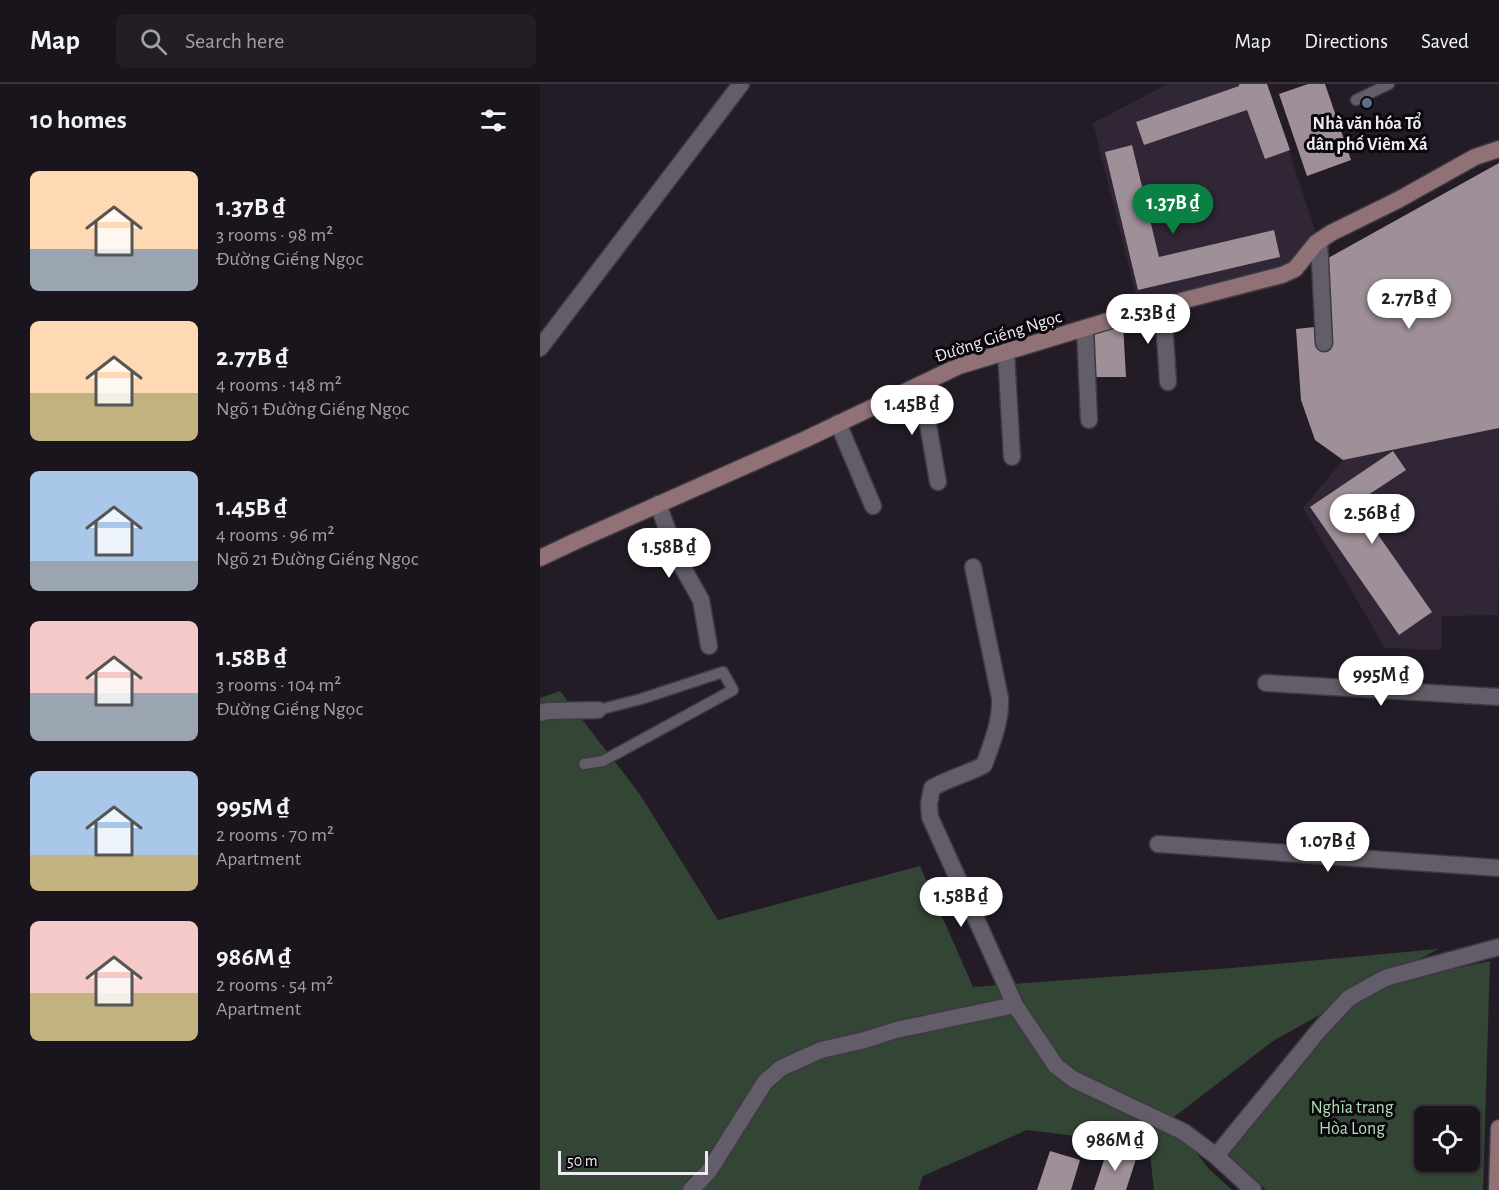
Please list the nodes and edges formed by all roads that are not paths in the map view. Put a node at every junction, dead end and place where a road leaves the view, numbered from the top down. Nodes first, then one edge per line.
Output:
1 (741, 84) edge
2 (1389, 84) edge
3 (1356, 100) dead end
4 (1499, 149) edge
5 (1318, 241) junction
6 (1163, 306) junction
7 (1085, 328) junction
8 (1324, 343) dead end
9 (540, 348) edge
10 (1006, 352) junction
11 (1168, 382) dead end
12 (921, 384) junction
13 (1089, 420) dead end
14 (838, 423) junction
15 (1012, 458) dead end
16 (938, 482) dead end
17 (658, 504) junction
18 (873, 506) dead end
19 (540, 558) edge
20 (973, 567) dead end
21 (709, 646) dead end
22 (1266, 683) dead end
23 (1499, 697) edge
24 (598, 710) joint
25 (540, 713) edge
26 (584, 764) dead end
27 (1158, 844) dead end
28 (1499, 868) edge
29 (1499, 947) edge
30 (1015, 1005) junction
31 (1499, 1128) edge
32 (1216, 1156) junction
33 (691, 1190) edge
34 (1253, 1190) edge
35 (1497, 1190) edge

1 - 9 street
2 - 3 lane
4 - 5 main road, Đường Giếng Ngọc
5 - 6 main road, Đường Giếng Ngọc
5 - 8 street
6 - 7 main road, Đường Giếng Ngọc
6 - 11 street
7 - 10 main road, Đường Giếng Ngọc
7 - 13 street
10 - 12 main road, Đường Giếng Ngọc
10 - 15 street
12 - 14 main road, Đường Giếng Ngọc
12 - 16 street
14 - 17 main road, Đường Giếng Ngọc
14 - 18 street
17 - 19 main road, Đường Giếng Ngọc
17 - 21 street
20 - 30 street
22 - 23 street
24 - 25 street
24 - 26 lane
27 - 28 street
29 - 32 street
30 - 32 street
30 - 33 street
31 - 35 main road
32 - 34 street

